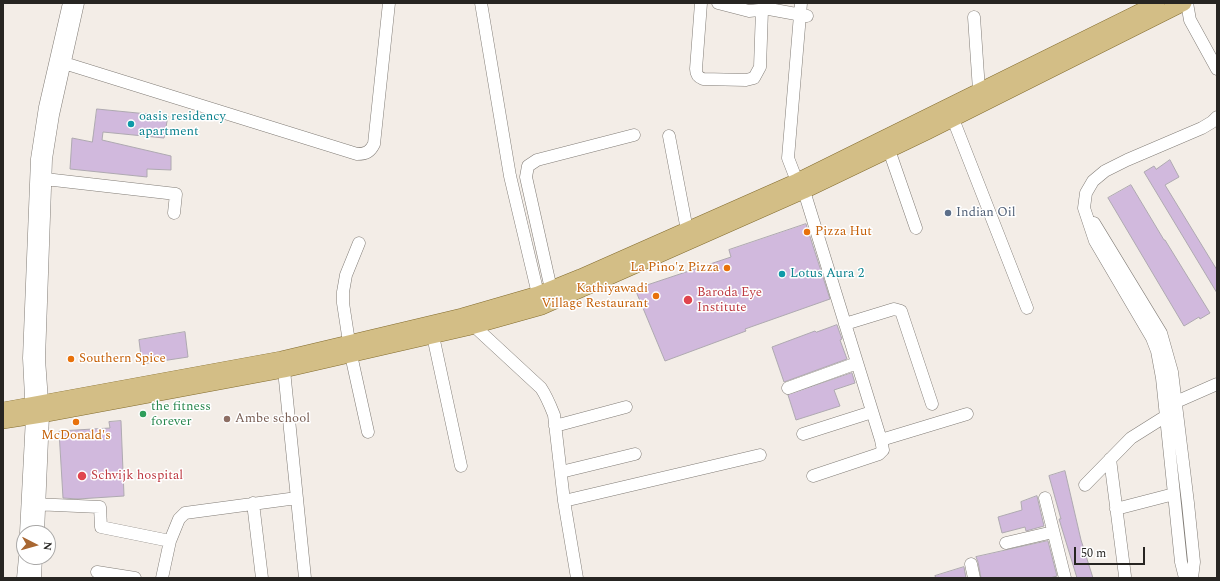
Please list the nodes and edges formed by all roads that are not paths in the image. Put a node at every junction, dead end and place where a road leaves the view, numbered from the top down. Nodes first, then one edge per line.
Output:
1 (68, 3) edge
2 (78, 3) edge
3 (389, 3) edge
4 (481, 3) edge
5 (701, 3) edge
6 (718, 3) edge
7 (809, 3) edge
8 (1157, 3) edge
9 (1185, 3) edge
10 (762, 7) edge
11 (803, 11) edge
12 (974, 17) dead end
13 (64, 63) junction
14 (1217, 69) edge
15 (982, 97) junction
16 (1217, 117) edge
17 (953, 119) junction
18 (634, 135) dead end
19 (669, 136) dead end
20 (889, 150) junction
21 (45, 179) junction
22 (803, 186) junction
23 (1084, 208) junction
24 (174, 213) dead end
25 (916, 228) dead end
26 (687, 230) junction
27 (359, 243) dead end
28 (544, 291) junction
29 (1027, 308) dead end
30 (845, 324) junction
31 (474, 326) junction
32 (433, 336) junction
33 (350, 349) junction
34 (857, 363) junction
35 (282, 364) junction
36 (1217, 384) edge
37 (788, 388) dead end
38 (1176, 402) junction
39 (932, 404) dead end
40 (626, 407) dead end
41 (3, 410) edge
42 (37, 410) junction
43 (872, 412) junction
44 (967, 414) dead end
45 (1166, 416) junction
46 (3, 421) edge
47 (555, 426) junction
48 (368, 432) dead end
49 (803, 434) dead end
50 (881, 440) junction
51 (635, 454) dead end
52 (760, 455) dead end
53 (1110, 459) junction
54 (461, 466) dead end
55 (560, 472) junction
56 (814, 476) dead end
57 (1085, 486) dead end
58 (1174, 494) junction
59 (297, 498) junction
60 (1046, 498) dead end
61 (564, 501) junction
62 (34, 504) junction
63 (253, 504) junction
64 (1116, 509) junction
65 (28, 525) edge
66 (37, 525) edge
67 (1053, 532) junction
68 (170, 541) junction
69 (1006, 543) dead end
70 (971, 564) dead end
71 (24, 565) edge
72 (36, 565) edge
73 (97, 572) dead end
74 (1125, 576) dead end
75 (23, 578) edge
76 (35, 578) edge
77 (135, 578) edge
78 (162, 578) edge
79 (262, 578) edge
80 (305, 578) edge
81 (577, 578) edge
82 (974, 578) edge
83 (1065, 578) edge
84 (1185, 578) edge
85 (1192, 578) edge

1 - 42 street
2 - 13 street
3 - 13 street
4 - 28 street
5 - 10 street
6 - 10 street
7 - 11 street
8 - 15 main road
9 - 14 street
9 - 15 main road
10 - 11 street
11 - 22 street
12 - 15 street
13 - 21 street
15 - 17 main road
15 - 22 main road
16 - 23 street
17 - 20 main road
17 - 29 street
18 - 28 street
19 - 26 street
20 - 22 main road
20 - 25 street
21 - 24 street
21 - 42 street
22 - 26 main road
22 - 30 street
22 - 31 main road
23 - 38 street
23 - 45 street
26 - 28 main road
27 - 33 street
28 - 33 main road
30 - 34 street
30 - 39 street
31 - 32 main road
31 - 47 street
32 - 33 main road
32 - 54 street
33 - 35 main road
33 - 48 street
34 - 37 street
34 - 43 street
35 - 42 main road
35 - 59 street
36 - 38 street
38 - 85 street
40 - 47 street
41 - 42 main road
42 - 46 main road
42 - 62 street
43 - 49 street
43 - 50 street
44 - 50 street
45 - 53 street
45 - 58 street
47 - 55 street
50 - 56 street
51 - 55 street
52 - 61 street
53 - 57 street
53 - 64 street
55 - 61 street
58 - 64 street
58 - 84 street
59 - 63 street
59 - 80 street
60 - 67 street
61 - 81 street
62 - 65 street
62 - 66 street
62 - 68 street
63 - 68 street
63 - 79 street
64 - 74 street
67 - 69 street
67 - 83 street
68 - 78 street
70 - 82 street
71 - 75 street
72 - 76 street
73 - 77 street

